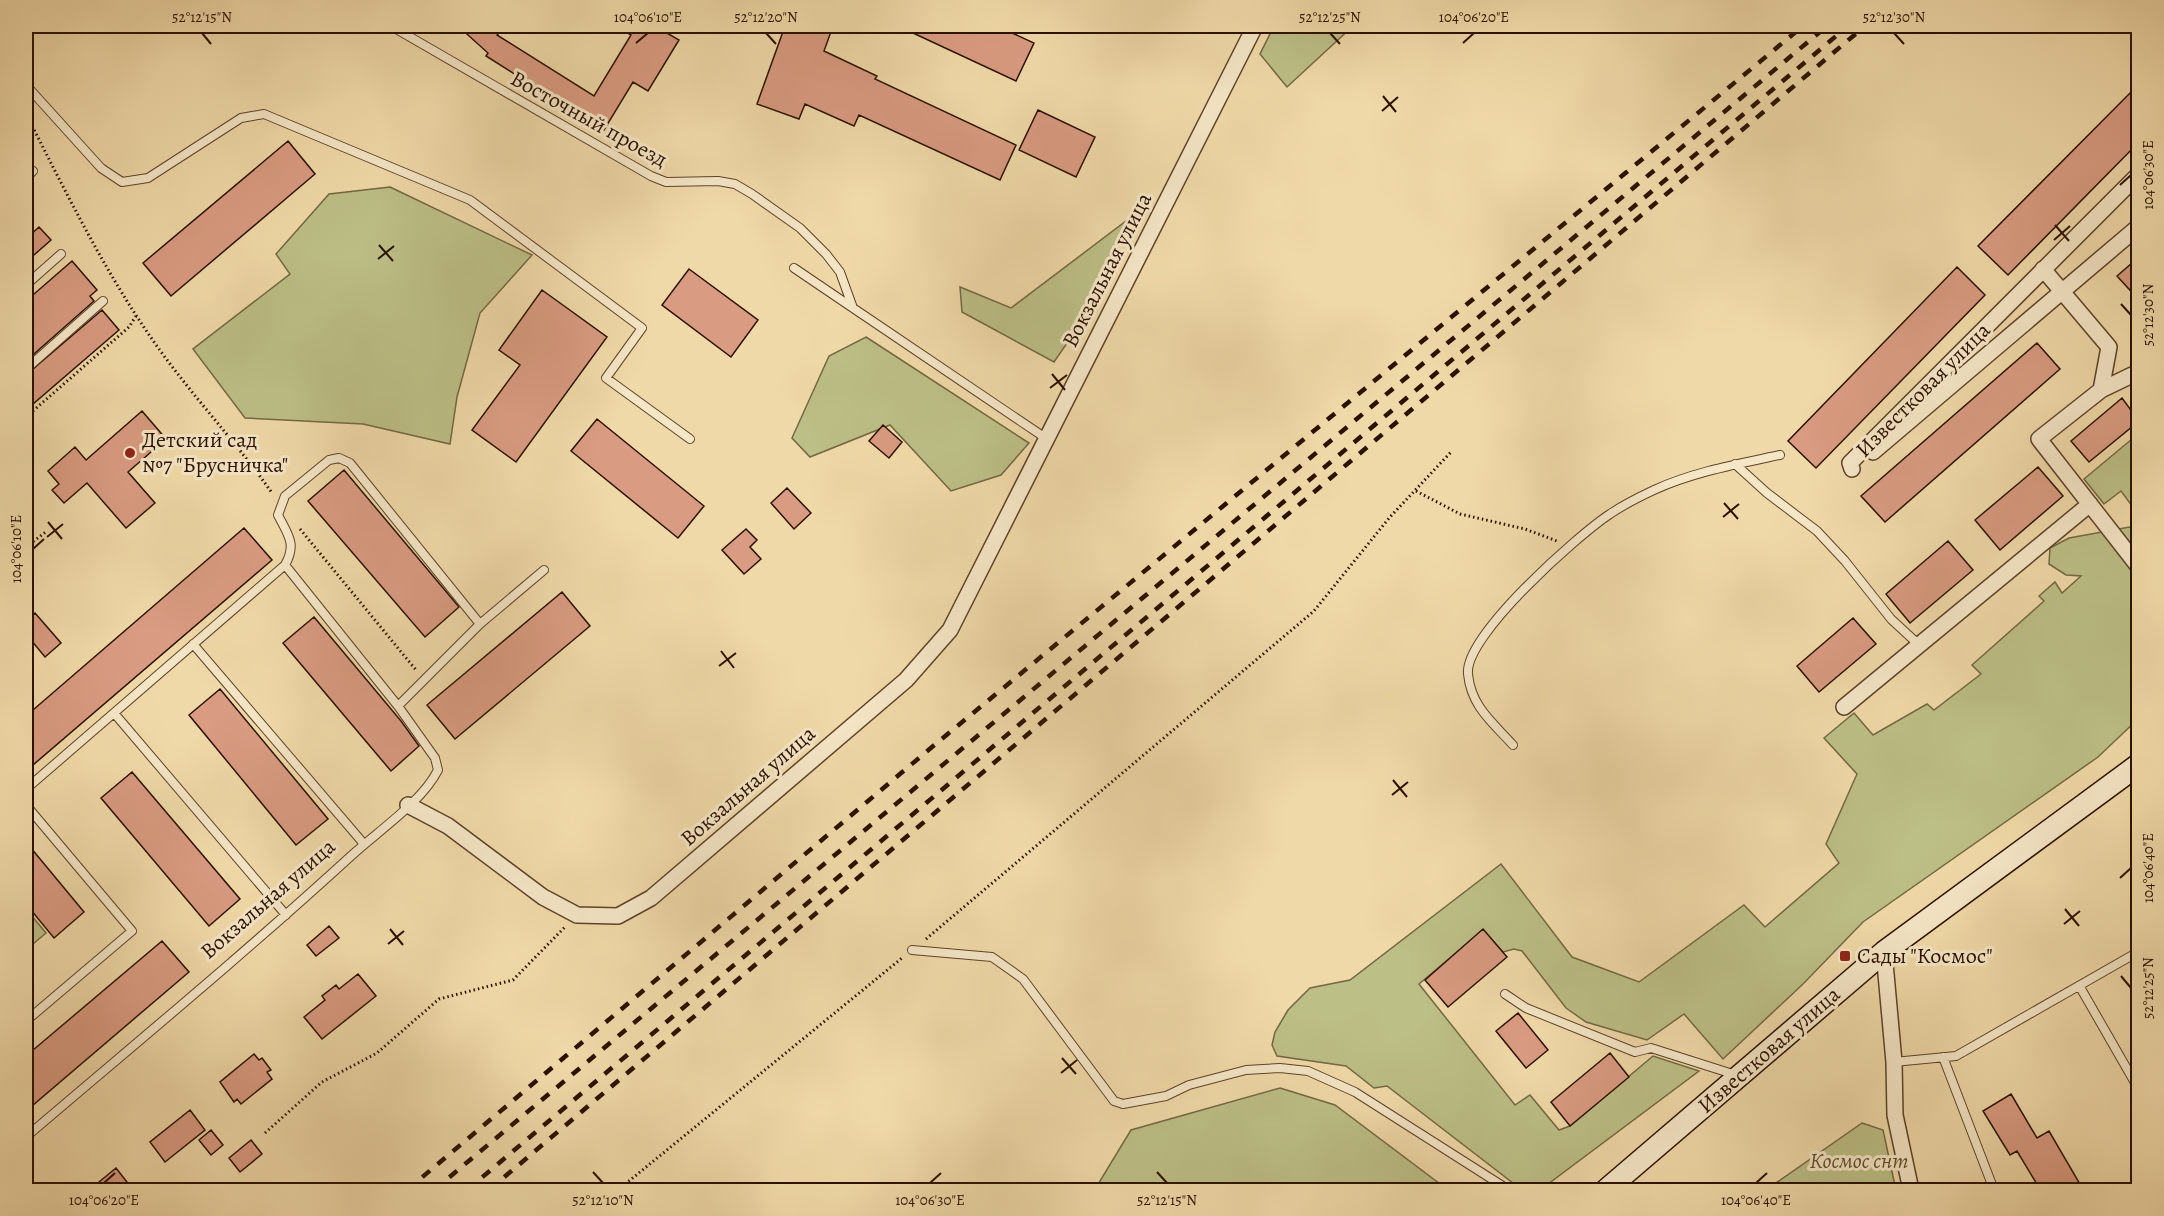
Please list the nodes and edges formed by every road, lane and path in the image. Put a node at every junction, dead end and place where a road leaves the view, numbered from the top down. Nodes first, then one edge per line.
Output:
1 (391, 26) edge
2 (1255, 26) edge
3 (26, 85) edge
4 (26, 114) edge
5 (33, 171) dead end
6 (2139, 175) edge
7 (26, 178) edge
8 (2139, 227) edge
9 (61, 254) dead end
10 (794, 268) dead end
11 (2043, 269) junction
12 (26, 285) edge
13 (2064, 292) junction
14 (103, 301) dead end
15 (853, 308) junction
16 (136, 316) junction
17 (26, 369) edge
18 (2139, 376) edge
19 (2101, 390) junction
20 (26, 417) edge
21 (690, 439) dead end
22 (1047, 439) junction
23 (1451, 452) dead end
24 (1780, 455) dead end
25 (1735, 464) junction
26 (1416, 491) junction
27 (280, 504) junction
28 (2090, 504) junction
29 (47, 531) dead end
30 (1570, 546) junction
31 (26, 547) edge
32 (285, 565) junction
33 (2139, 566) edge
34 (544, 570) dead end
35 (480, 624) junction
36 (193, 644) junction
37 (1918, 644) junction
38 (424, 679) junction
39 (398, 706) junction
40 (1844, 707) dead end
41 (114, 713) junction
42 (1513, 745) dead end
43 (2139, 765) edge
44 (26, 789) edge
45 (26, 805) edge
46 (408, 805) junction
47 (364, 844) junction
48 (286, 915) junction
49 (577, 915) junction
50 (912, 950) junction
51 (1884, 951) junction
52 (2139, 952) edge
53 (2080, 987) junction
54 (1505, 994) dead end
55 (26, 1022) edge
56 (1943, 1057) junction
57 (1894, 1062) junction
58 (1740, 1077) junction
59 (2139, 1088) edge
60 (265, 1133) dead end
61 (26, 1137) edge
62 (1616, 1186) edge
63 (618, 1191) edge
64 (1509, 1191) edge
65 (1911, 1191) edge
66 (1994, 1191) edge

1 - 15 lane, Восточный проезд
2 - 22 street, Вокзальная улица
3 - 21 lane
4 - 16 path
5 - 7 lane
6 - 11 street, Известковая улица
8 - 13 street, Известковая улица
9 - 12 lane
10 - 15 lane
11 - 13 street
11 - 13 street, Известковая улица
13 - 19 street
14 - 17 lane
15 - 22 lane
16 - 20 path
16 - 27 path
18 - 19 street
19 - 28 street
22 - 49 street, Вокзальная улица
23 - 26 path
24 - 25 lane
25 - 30 lane
25 - 37 lane
26 - 30 path
26 - 50 path
27 - 32 lane
27 - 35 lane
27 - 38 path
28 - 33 street
28 - 37 street
29 - 31 path
30 - 42 lane
32 - 36 lane
32 - 39 lane
34 - 35 lane
35 - 38 lane
36 - 41 lane
36 - 47 lane
37 - 40 street
38 - 39 lane
39 - 46 lane
41 - 44 lane
41 - 48 lane
43 - 51 main road, Известковая улица
45 - 55 lane
46 - 47 lane, Вокзальная улица
46 - 49 street, Вокзальная улица
47 - 48 lane, Вокзальная улица
48 - 61 lane, Вокзальная улица
49 - 60 path
50 - 63 path
50 - 64 lane
51 - 57 street
51 - 58 main road, Известковая улица
52 - 53 lane
53 - 56 lane
53 - 59 lane
54 - 58 lane
56 - 57 lane
56 - 66 lane
57 - 65 street
58 - 62 main road, Известковая улица

